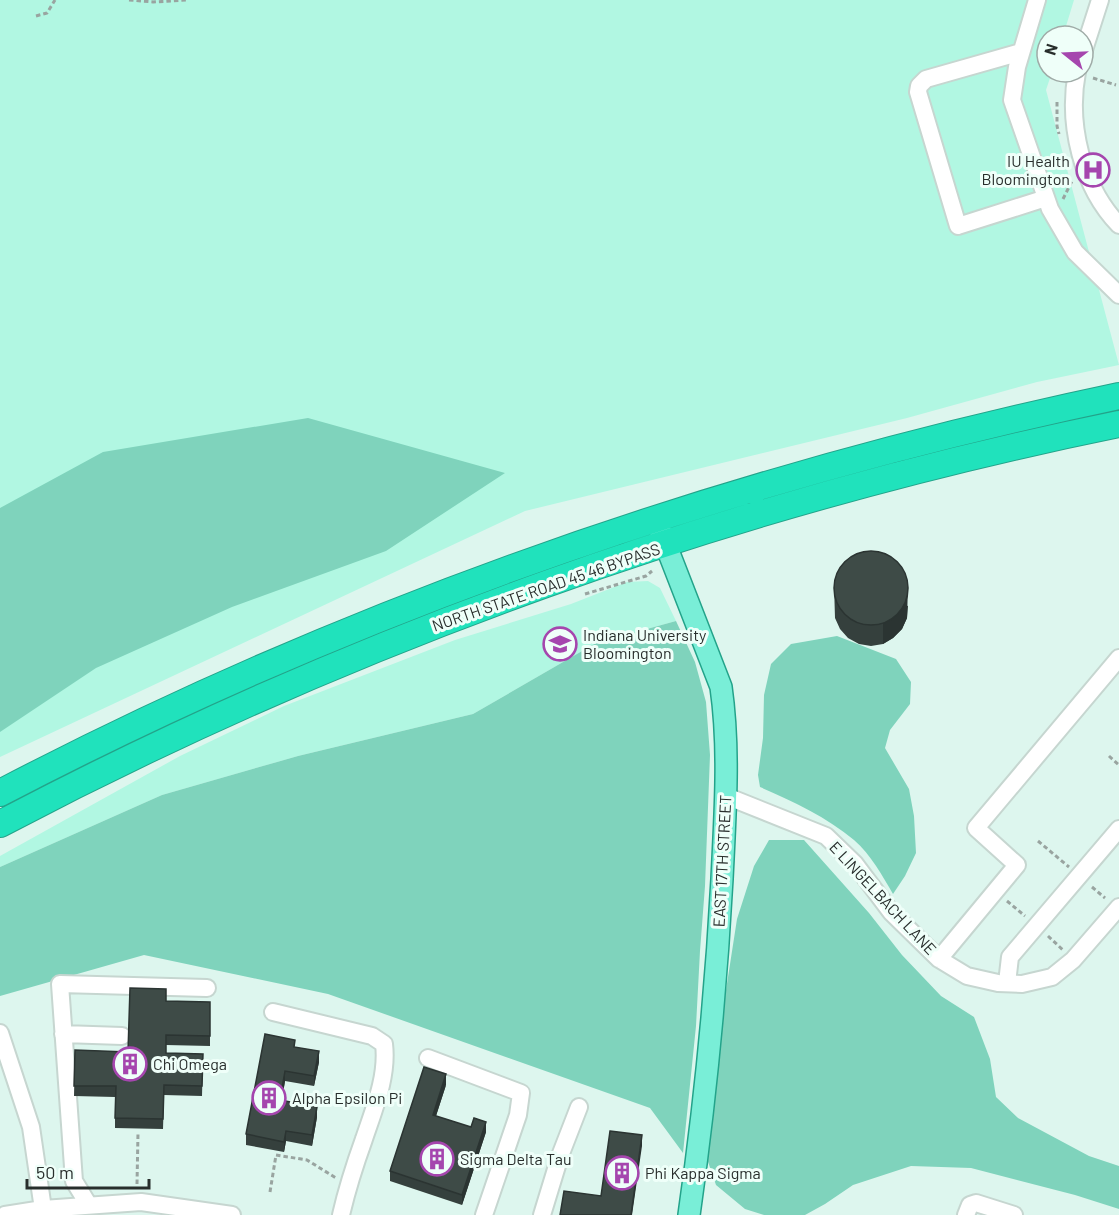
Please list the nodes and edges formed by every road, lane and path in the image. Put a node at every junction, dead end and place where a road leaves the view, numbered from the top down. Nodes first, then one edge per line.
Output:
1 (55, 0) edge
2 (129, 0) edge
3 (187, 0) edge
4 (1037, 0) edge
5 (1100, 0) edge
6 (36, 15) dead end
7 (1092, 24) edge
8 (1021, 52) junction
9 (1095, 79) edge
10 (1075, 84) edge
11 (1116, 85) dead end
12 (1046, 198) junction
13 (1119, 225) edge
14 (1119, 295) edge
15 (1119, 396) edge
16 (1119, 424) edge
17 (655, 519) junction
18 (669, 550) junction
19 (577, 597) dead end
20 (1119, 658) edge
21 (1109, 756) dead end
22 (1119, 765) edge
23 (0, 793) edge
24 (726, 796) junction
25 (0, 824) edge
26 (1119, 829) edge
27 (1119, 907) edge
28 (939, 959) junction
29 (1007, 983) junction
30 (207, 988) dead end
31 (273, 1012) dead end
32 (0, 1033) edge
33 (63, 1034) junction
34 (122, 1036) dead end
35 (428, 1058) dead end
36 (579, 1107) dead end
37 (138, 1133) dead end
38 (137, 1184) dead end
39 (349, 1185) junction
40 (270, 1192) dead end
41 (88, 1204) junction
42 (43, 1209) junction
43 (133, 1209) edge
44 (5, 1215) edge
45 (232, 1215) edge
46 (341, 1215) edge
47 (484, 1215) edge
48 (542, 1215) edge
49 (689, 1215) edge
50 (966, 1215) edge
51 (1014, 1215) edge

1 - 6 path
2 - 3 path
4 - 8 street
5 - 7 street
8 - 12 street
8 - 12 street
9 - 11 path
10 - 13 street
12 - 14 street
15 - 17 highway, NORTH STATE ROAD 45 46 BYPASS
16 - 18 highway, NORTH STATE ROAD 45 46 BYPASS
17 - 18 main road, EAST 17TH STREET
17 - 23 highway, NORTH STATE ROAD 45 46 BYPASS
18 - 19 path
18 - 24 main road, EAST 17TH STREET
18 - 25 highway, NORTH STATE ROAD 45 46 BYPASS
20 - 28 street
21 - 22 path
24 - 28 street, E LINGELBACH LANE
24 - 49 main road, EAST 17TH STREET
26 - 29 street
27 - 29 street, E LINGELBACH LANE
28 - 29 street, E LINGELBACH LANE
30 - 33 street
31 - 39 street
32 - 42 street
33 - 34 street
33 - 41 street
35 - 47 street
36 - 48 street
37 - 38 path
39 - 40 path
39 - 46 street
41 - 42 street
41 - 43 street
42 - 44 street
43 - 45 street
50 - 51 street

